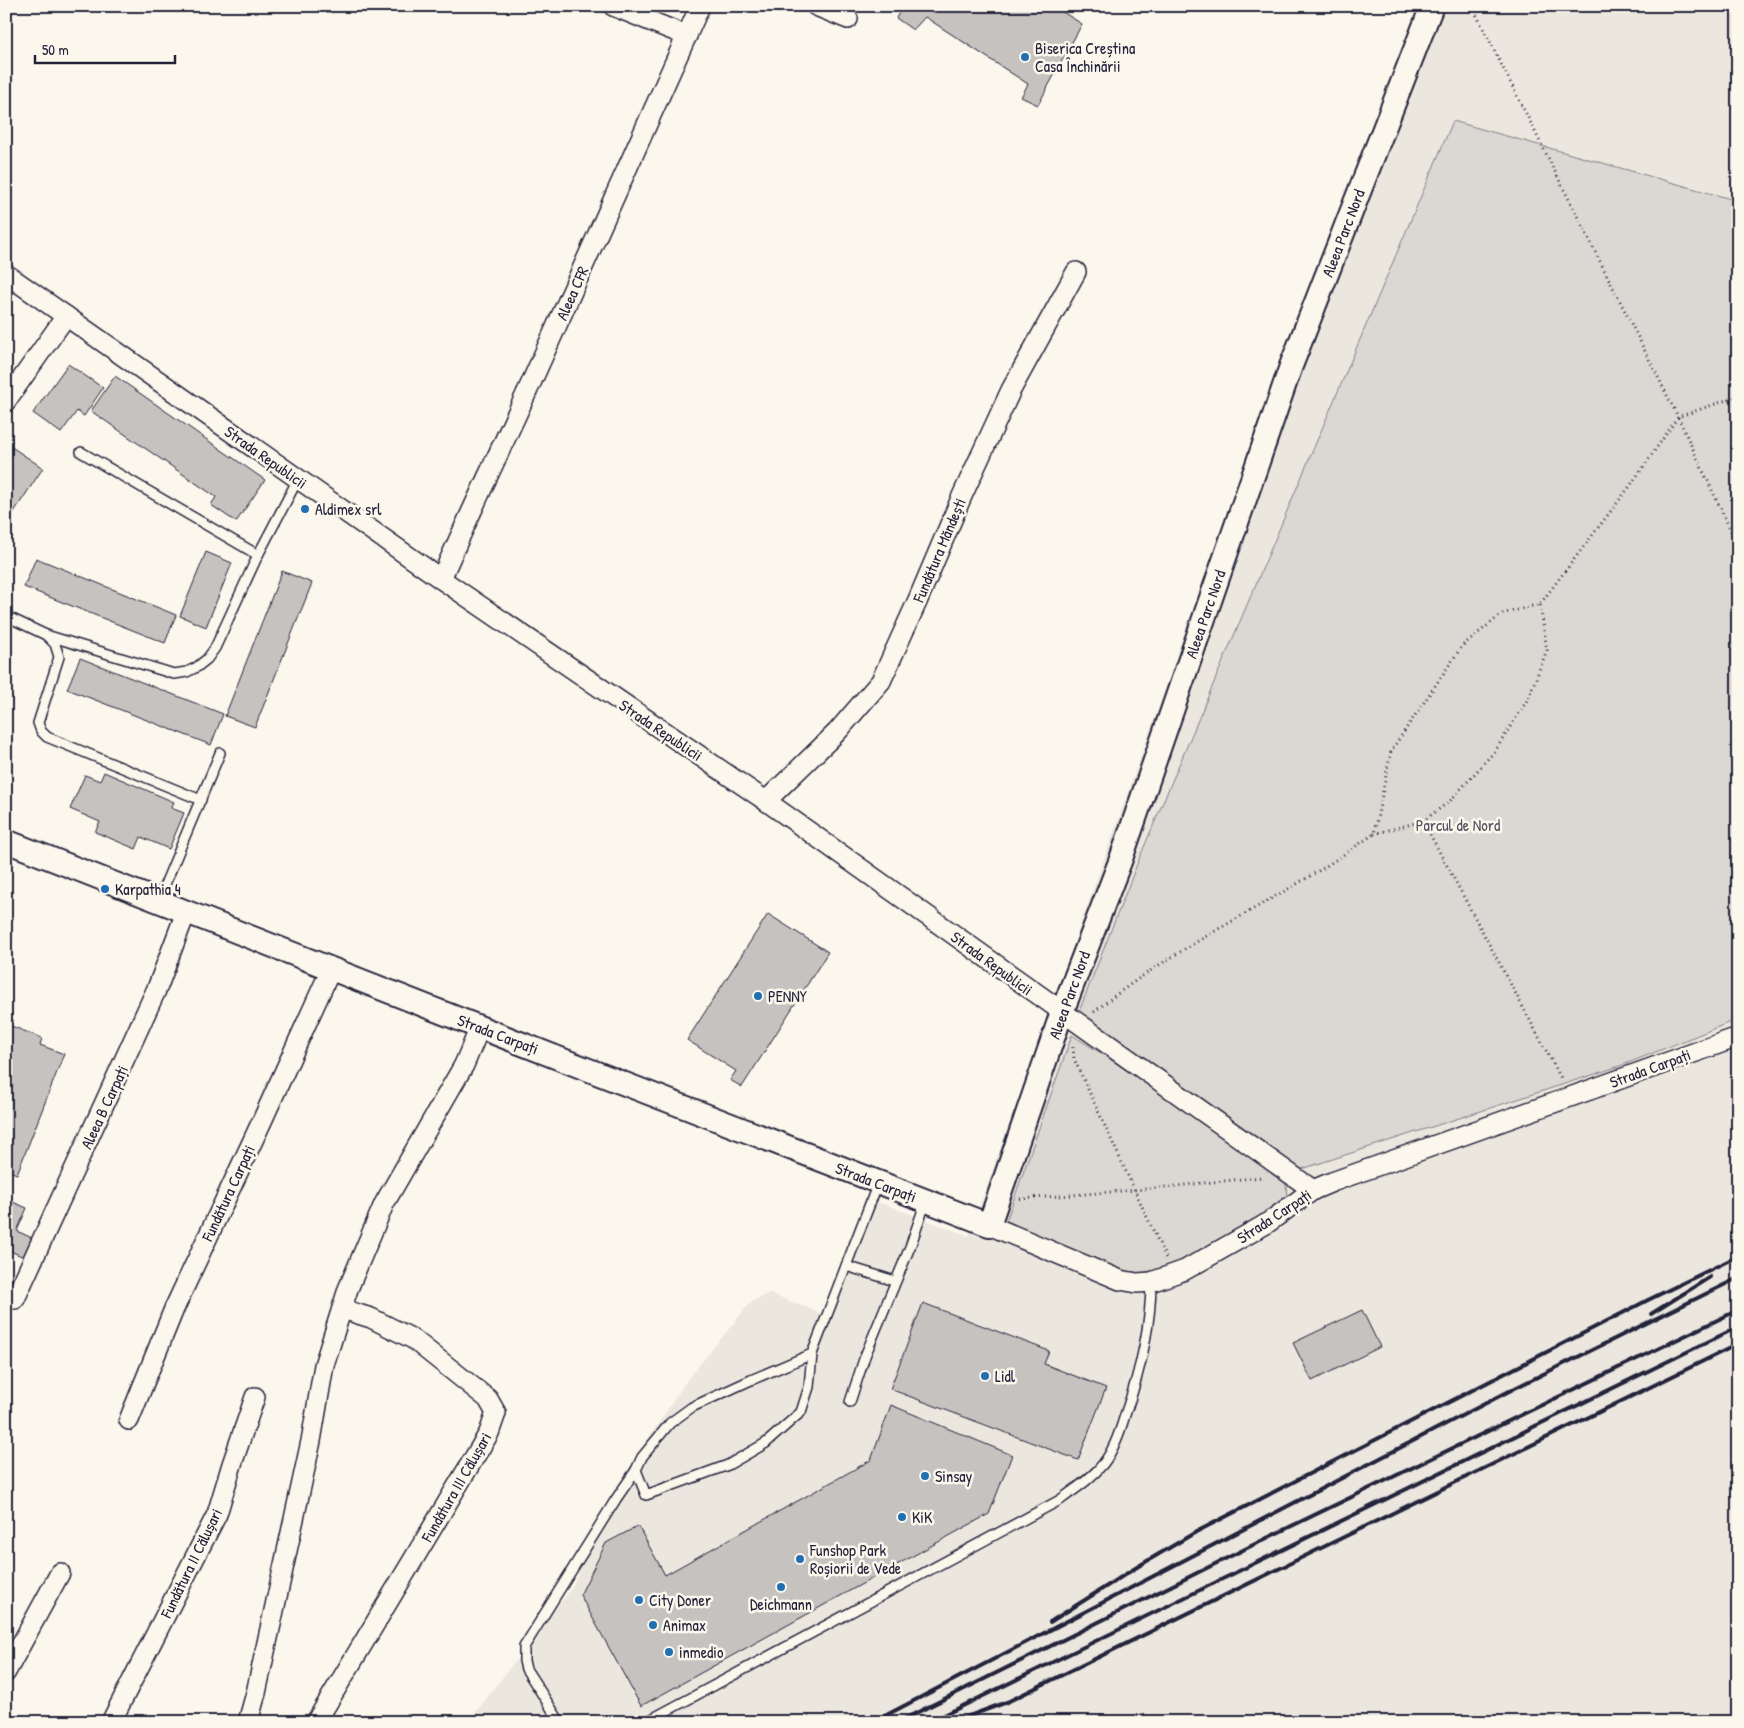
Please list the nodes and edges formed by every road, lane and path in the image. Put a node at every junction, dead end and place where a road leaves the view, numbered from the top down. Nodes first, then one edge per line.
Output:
1 (613, 6) edge
2 (700, 6) edge
3 (816, 6) edge
4 (1432, 6) edge
5 (1472, 6) edge
6 (848, 19) dead end
7 (686, 36) junction
8 (1076, 272) dead end
9 (6, 274) edge
10 (66, 316) junction
11 (1738, 396) edge
12 (6, 401) edge
13 (1678, 417) junction
14 (81, 452) dead end
15 (298, 479) junction
16 (1738, 546) edge
17 (258, 555) junction
18 (441, 580) junction
19 (1540, 604) junction
20 (6, 616) edge
21 (46, 635) junction
22 (220, 753) dead end
23 (201, 800) junction
24 (766, 802) junction
25 (1423, 821) junction
26 (1374, 834) junction
27 (6, 841) edge
28 (158, 901) junction
29 (186, 912) junction
30 (331, 968) junction
31 (1070, 1018) junction
32 (480, 1028) junction
33 (1738, 1037) edge
34 (1571, 1096) junction
35 (1293, 1174) junction
36 (878, 1183) junction
37 (1136, 1190) junction
38 (1313, 1190) junction
39 (998, 1200) junction
40 (926, 1201) junction
41 (989, 1225) junction
42 (846, 1266) junction
43 (1174, 1274) junction
44 (895, 1282) junction
45 (1151, 1282) junction
46 (15, 1299) dead end
47 (342, 1310) junction
48 (812, 1354) junction
49 (255, 1397) dead end
50 (850, 1402) dead end
51 (129, 1420) dead end
52 (636, 1470) junction
53 (60, 1573) dead end
54 (6, 1672) edge
55 (110, 1722) edge
56 (248, 1722) edge
57 (316, 1722) edge
58 (560, 1722) edge
59 (646, 1722) edge

1 - 7 street
2 - 7 street, Aleea CFR
3 - 6 street
4 - 31 street, Aleea Parc Nord
5 - 13 path
7 - 18 street, Aleea CFR
8 - 24 street, Fundătura Măndești
9 - 10 street, Strada Republicii
10 - 12 street
10 - 15 street, Strada Republicii
11 - 13 path
13 - 16 path
13 - 19 path
14 - 17 lane
15 - 17 lane
15 - 18 street, Strada Republicii
17 - 21 lane
18 - 24 street, Strada Republicii
19 - 25 path
19 - 26 path
20 - 21 lane
21 - 23 lane
22 - 23 lane
23 - 28 lane
24 - 31 street, Strada Republicii
25 - 26 path
25 - 34 path
26 - 31 path
27 - 28 street, Strada Carpați
28 - 29 street, Strada Carpați
29 - 30 street, Strada Carpați
29 - 46 street, Aleea B Carpați
30 - 32 street, Strada Carpați
30 - 51 street, Fundătura Carpați
31 - 35 street, Strada Republicii
31 - 37 path
31 - 39 street, Aleea Parc Nord
32 - 36 street, Strada Carpați
32 - 47 street
33 - 34 street, Strada Carpați
34 - 38 street, Strada Carpați
35 - 37 path
35 - 38 street, Strada Republicii
36 - 40 street, Strada Carpați
36 - 42 lane
37 - 39 path
37 - 43 path
38 - 43 street, Strada Carpați
39 - 41 street, Aleea Parc Nord
40 - 41 street, Strada Carpați
40 - 44 lane
41 - 45 street, Strada Carpați
42 - 44 lane
42 - 48 lane
43 - 45 street, Strada Carpați
44 - 50 lane
45 - 59 lane
47 - 56 street
47 - 57 street, Fundătura III Călușari
48 - 52 lane
48 - 52 lane
49 - 55 street, Fundătura II Călușari
52 - 58 lane
53 - 54 street

